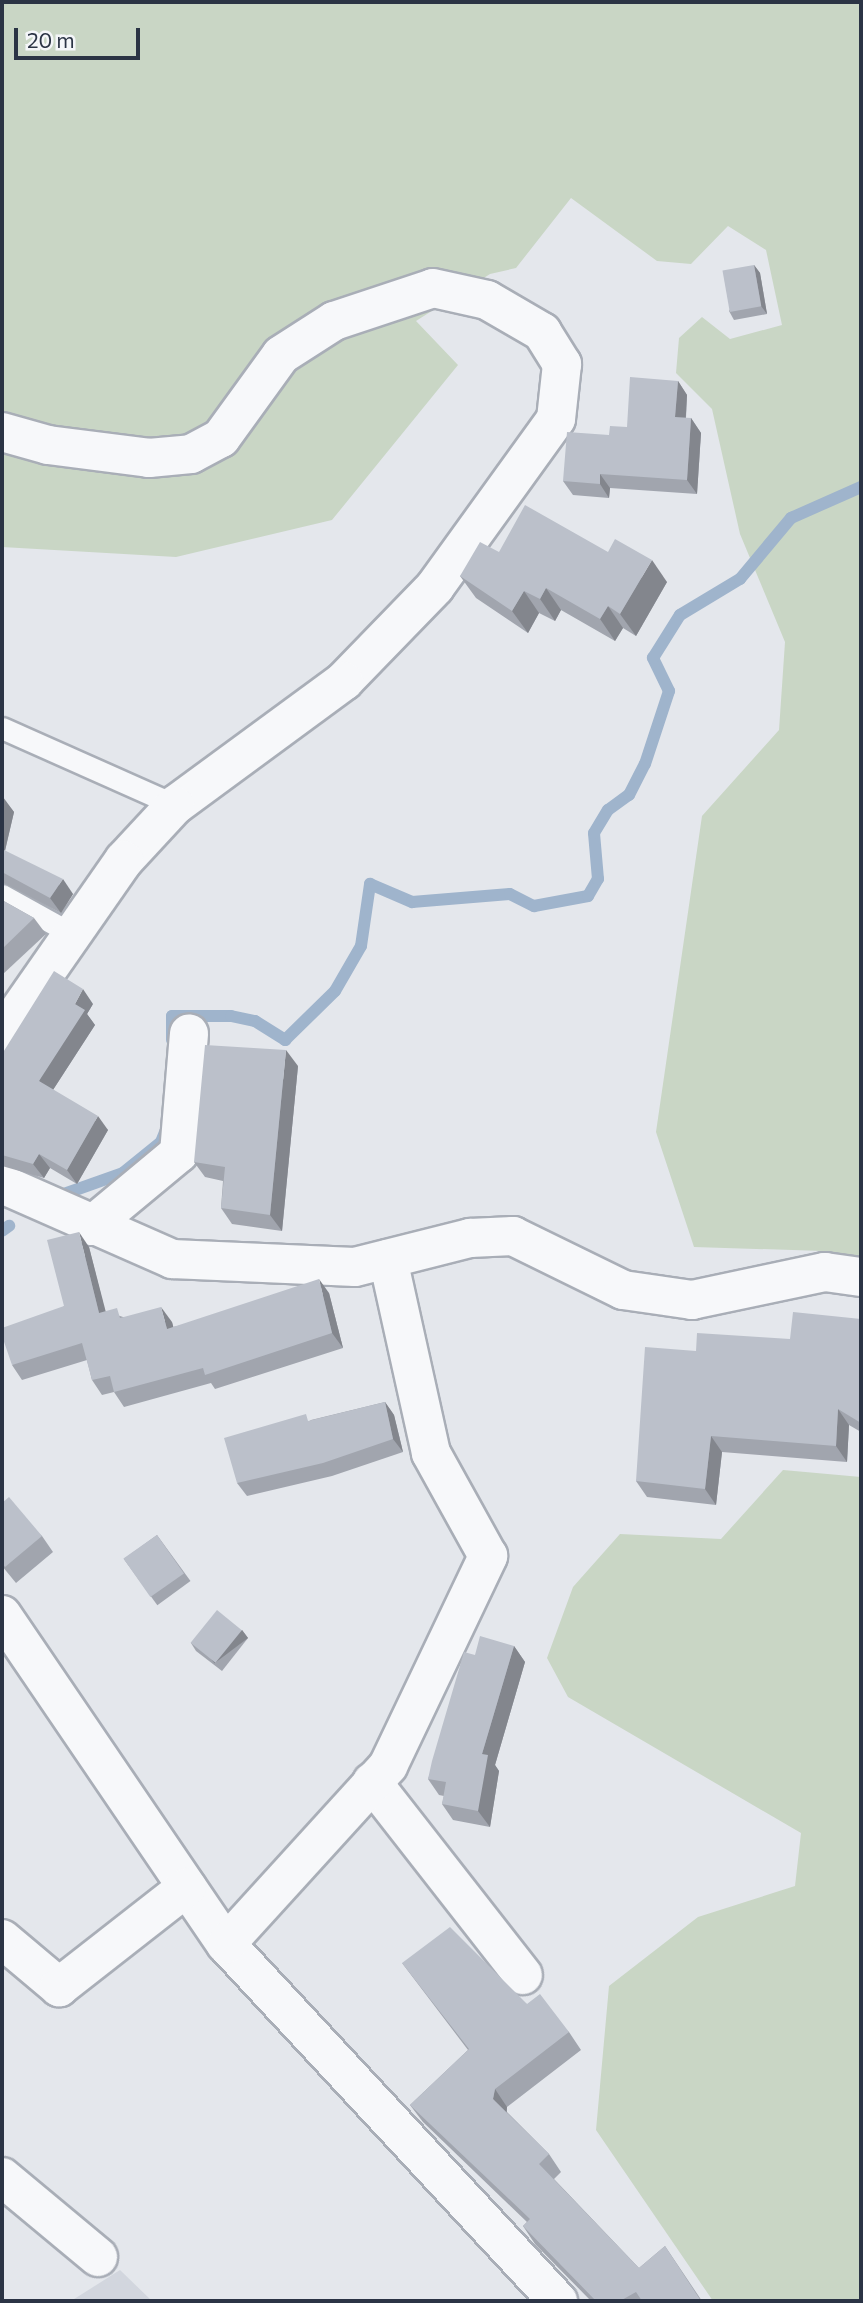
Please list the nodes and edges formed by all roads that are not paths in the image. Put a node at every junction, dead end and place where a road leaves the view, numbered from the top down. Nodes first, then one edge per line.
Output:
1 (2, 432) edge
2 (2, 728) edge
3 (174, 805) junction
4 (2, 895) edge
5 (72, 934) junction
6 (189, 1033) dead end
7 (2, 1035) edge
8 (2, 1184) edge
9 (91, 1226) junction
10 (388, 1259) junction
11 (861, 1277) edge
12 (9, 1639) edge
13 (372, 1782) junction
14 (187, 1887) junction
15 (2, 1939) edge
16 (226, 1944) junction
17 (523, 1975) dead end
18 (2, 2177) edge
19 (98, 2257) dead end
20 (558, 2301) edge

1 - 3 street
2 - 3 lane
3 - 5 street
4 - 5 lane
5 - 7 street
6 - 9 street
8 - 9 street
9 - 10 street
10 - 11 street
10 - 13 street
12 - 14 street
13 - 16 street
13 - 17 street
14 - 15 street
14 - 16 street
16 - 20 street
18 - 19 street

